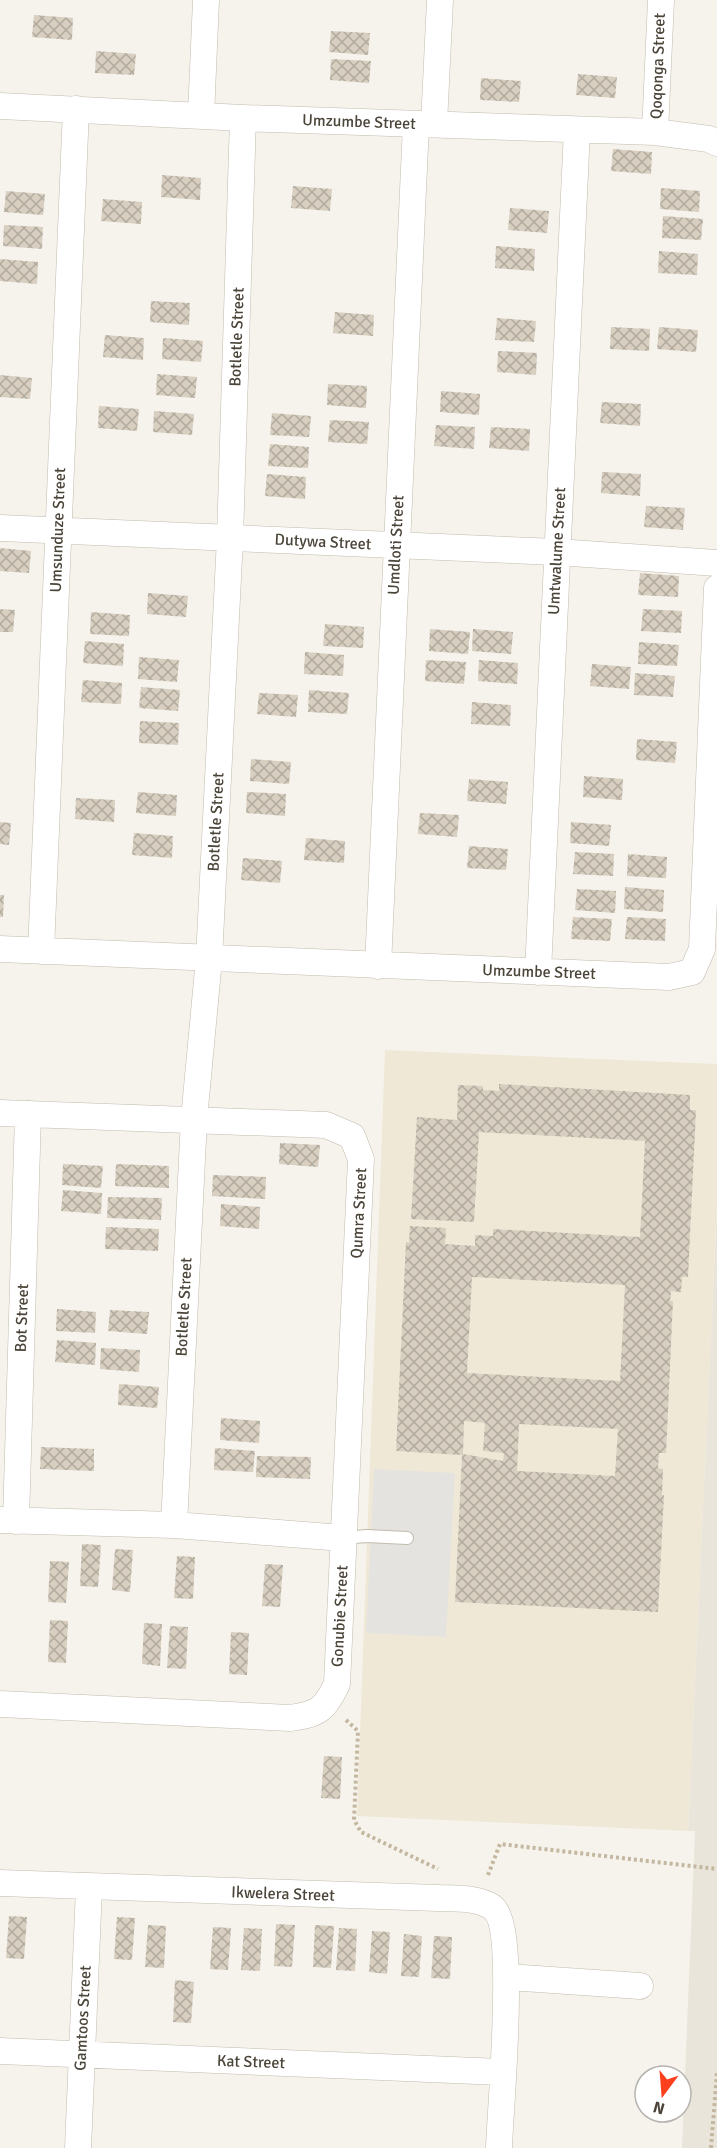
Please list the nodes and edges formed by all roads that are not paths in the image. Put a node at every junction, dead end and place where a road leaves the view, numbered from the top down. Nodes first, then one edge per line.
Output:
1 (206, 0) edge
2 (440, 0) edge
3 (661, 0) edge
4 (0, 106) edge
5 (76, 109) junction
6 (201, 116) junction
7 (243, 118) junction
8 (425, 124) junction
9 (577, 130) junction
10 (655, 132) junction
11 (717, 143) edge
12 (0, 528) edge
13 (57, 531) junction
14 (230, 538) junction
15 (396, 545) junction
16 (557, 552) junction
17 (717, 563) edge
18 (717, 588) edge
19 (0, 949) edge
20 (41, 951) junction
21 (209, 959) junction
22 (378, 966) junction
23 (538, 972) junction
24 (0, 1113) edge
25 (28, 1114) junction
26 (194, 1119) junction
27 (8, 1521) edge
28 (174, 1525) junction
29 (343, 1538) junction
30 (407, 1538) dead end
31 (0, 1704) edge
32 (0, 1883) edge
33 (89, 1888) junction
34 (507, 1977) junction
35 (640, 1986) dead end
36 (0, 2051) edge
37 (81, 2054) junction
38 (501, 2072) junction
39 (78, 2148) edge
40 (498, 2148) edge

1 - 6 street
2 - 8 street, Umdloti Street
3 - 10 street, Qoqonga Street
4 - 5 street, Umzumbe Street
5 - 6 street, Umzumbe Street
5 - 13 street, Umsunduze Street
6 - 7 street, Umzumbe Street
7 - 8 street, Umzumbe Street
7 - 14 street, Botletle Street
8 - 9 street, Umzumbe Street
8 - 15 street, Umdloti Street
9 - 10 street, Umzumbe Street
9 - 16 street, Umtwalume Street
10 - 11 street, Umzumbe Street
12 - 13 street, Dutywa Street
13 - 14 street, Dutywa Street
13 - 20 street, Umsunduze Street
14 - 15 street, Dutywa Street
14 - 21 street, Botletle Street
15 - 16 street, Dutywa Street
15 - 22 street, Umdloti Street
16 - 17 street, Dutywa Street
16 - 23 street, Umtwalume Street
18 - 23 street, Umzumbe Street
19 - 20 street, Umzumbe Street
20 - 21 street, Umzumbe Street
21 - 22 street, Umzumbe Street
21 - 26 street, Botletle Street
22 - 23 street, Umzumbe Street
24 - 25 street, Qumra Street
25 - 26 street, Qumra Street
25 - 27 street, Bot Street
26 - 28 street, Botletle Street
26 - 29 street, Qumra Street
27 - 28 street
28 - 29 street
29 - 30 lane
29 - 31 street, Gonubie Street
32 - 33 street, Ikwelera Street
33 - 34 street, Ikwelera Street
33 - 37 street, Gamtoos Street
34 - 35 street
34 - 38 street
36 - 37 street, Kat Street
37 - 38 street, Kat Street
37 - 39 street, Gamtoos Street
38 - 40 street

